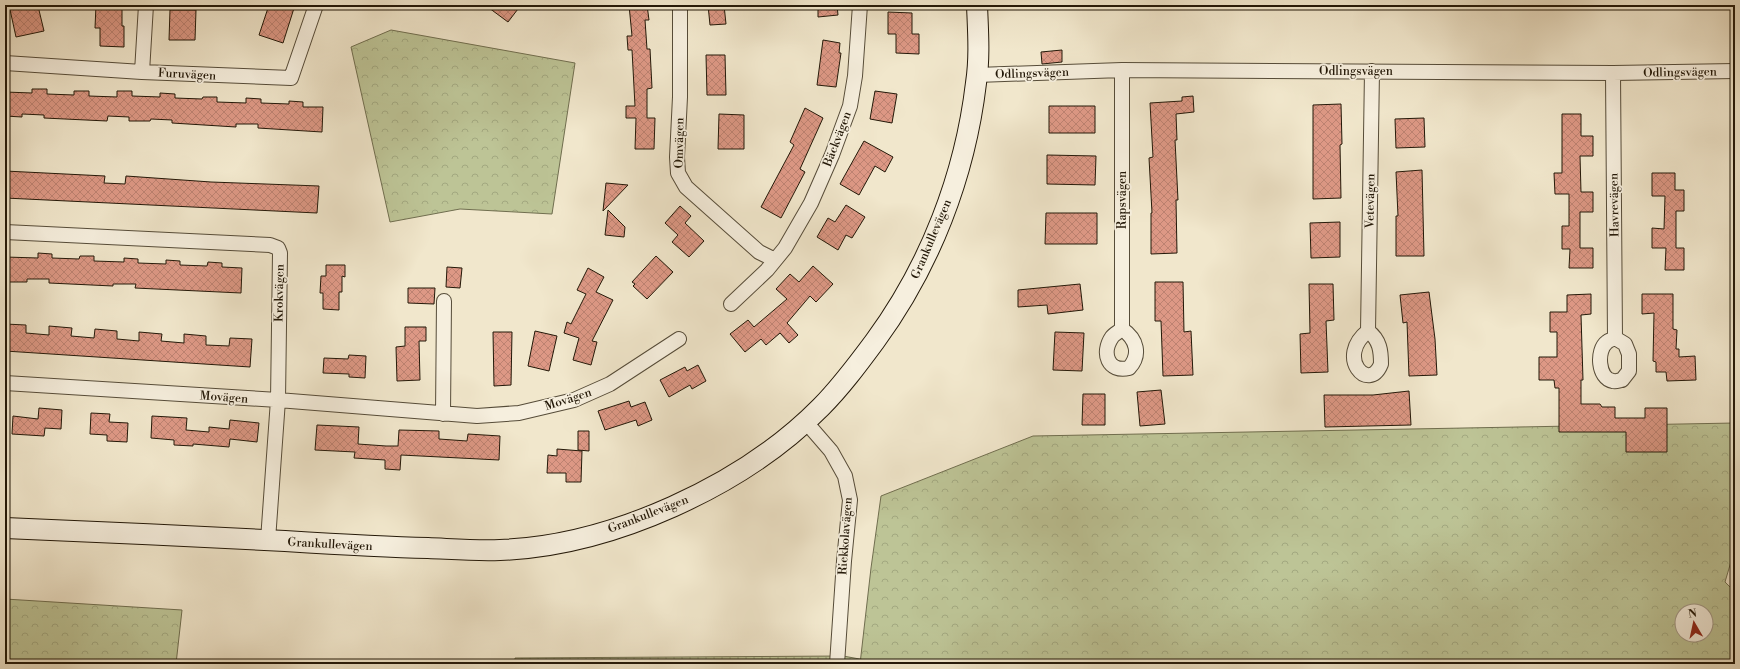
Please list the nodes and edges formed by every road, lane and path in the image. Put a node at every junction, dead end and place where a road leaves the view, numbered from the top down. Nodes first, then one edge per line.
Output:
1 (146, 5) edge
2 (316, 5) edge
3 (680, 5) edge
4 (860, 5) edge
5 (977, 5) edge
6 (5, 63) edge
7 (1122, 70) junction
8 (1372, 71) junction
9 (1735, 71) edge
10 (142, 72) junction
11 (1613, 73) junction
12 (977, 75) junction
13 (5, 232) edge
14 (775, 260) junction
15 (444, 301) dead end
16 (731, 304) dead end
17 (1122, 330) dead end
18 (1368, 331) dead end
19 (679, 338) dead end
20 (1615, 338) dead end
21 (5, 383) edge
22 (278, 400) junction
23 (443, 414) junction
24 (805, 421) junction
25 (5, 528) edge
26 (268, 540) junction
27 (837, 664) edge

1 - 10 street
2 - 10 street, Furuvägen
3 - 14 street, Omvägen
4 - 14 street, Bäckvägen
5 - 12 street, Grankullevägen
6 - 10 street, Furuvägen
7 - 8 street, Odlingsvägen
7 - 12 street, Odlingsvägen
7 - 17 street, Rapsvägen
8 - 11 street, Odlingsvägen
8 - 18 street, Vetevägen
9 - 11 street, Odlingsvägen
11 - 20 street, Havrevägen
12 - 24 street, Grankullevägen
13 - 22 street, Krokvägen
14 - 16 street, Bäckvägen
15 - 23 street
19 - 23 street, Movägen
21 - 22 street, Movägen
22 - 23 street, Movägen
22 - 26 street, Krokvägen
24 - 26 street, Grankullevägen
24 - 27 street, Riekkolavägen
25 - 26 street, Grankullevägen

